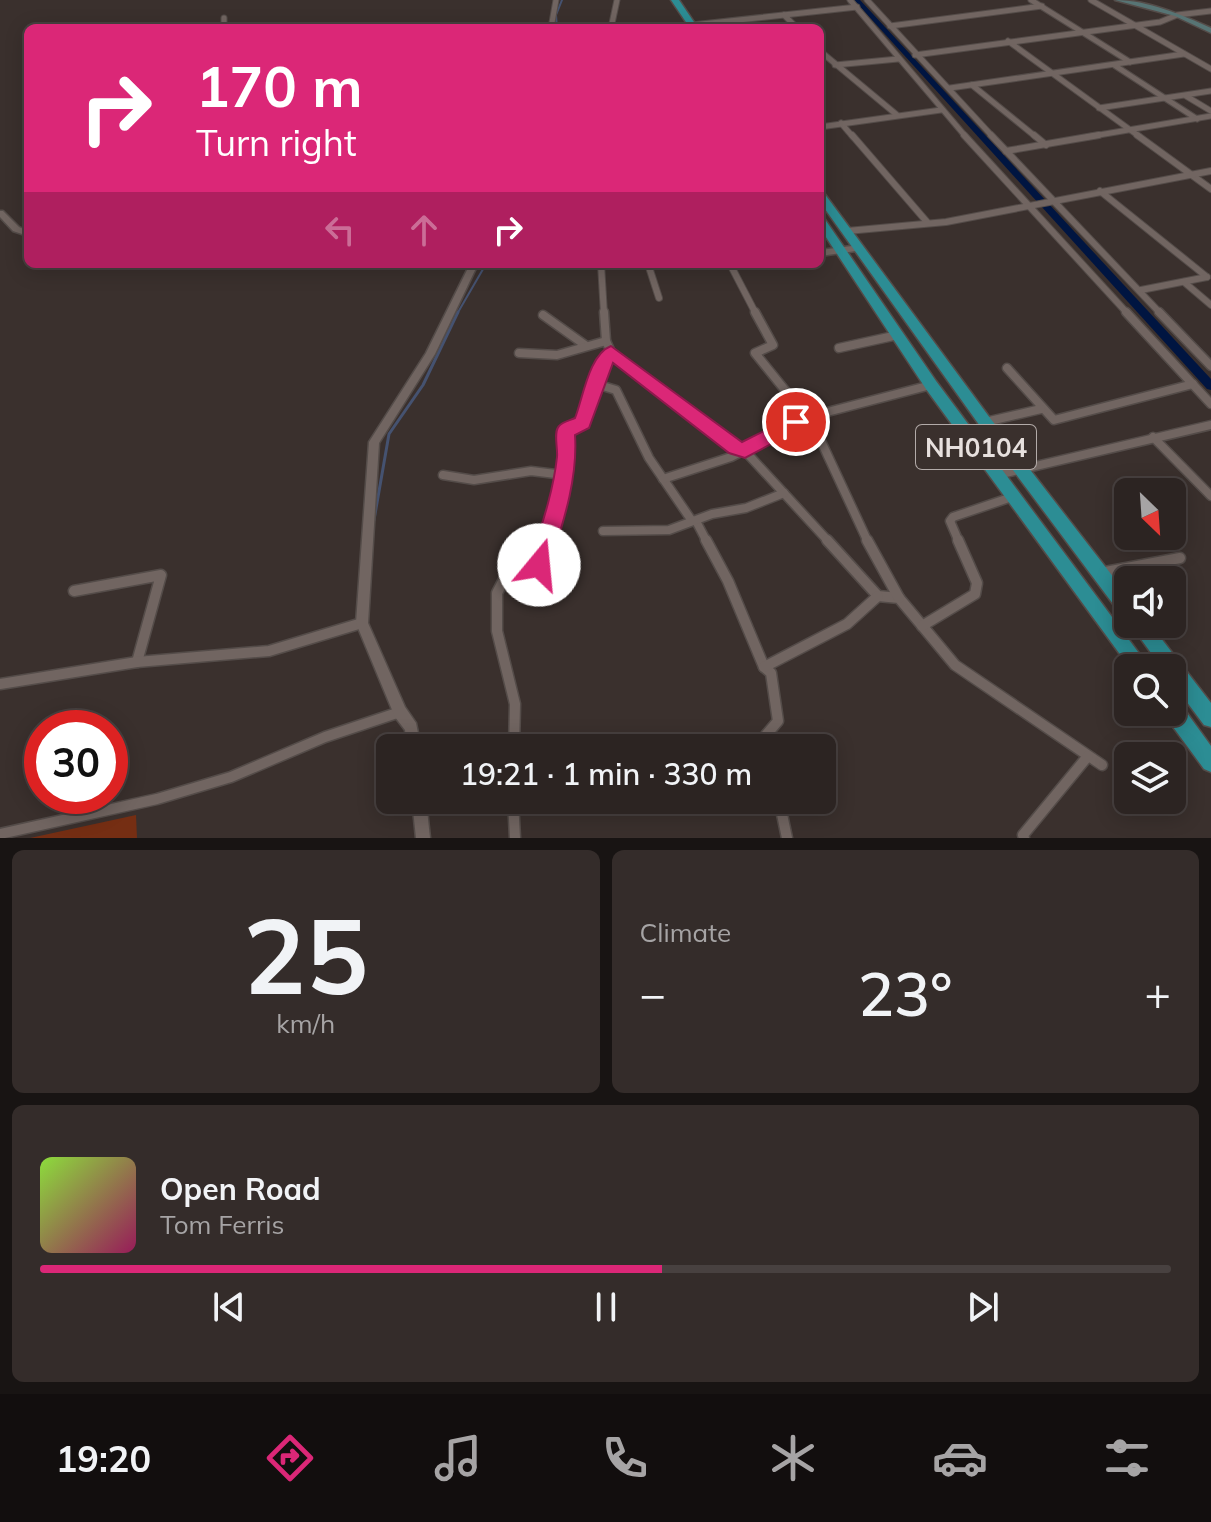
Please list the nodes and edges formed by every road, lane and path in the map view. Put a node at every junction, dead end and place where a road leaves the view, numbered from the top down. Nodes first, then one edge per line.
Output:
1 (556, 0) edge
2 (617, 0) edge
3 (665, 0) edge
4 (675, 0) edge
5 (850, 0) edge
6 (867, 0) edge
7 (1031, 0) edge
8 (1091, 0) edge
9 (1118, 0) edge
10 (1042, 6) junction
11 (857, 7) junction
12 (1211, 11) edge
13 (784, 15) junction
14 (1177, 15) junction
15 (224, 18) dead end
16 (224, 24) edge
17 (552, 24) edge
18 (612, 24) edge
19 (687, 24) edge
20 (688, 24) edge
21 (714, 24) edge
22 (793, 24) edge
23 (1134, 25) junction
24 (890, 26) junction
25 (1211, 31) edge
26 (1083, 32) junction
27 (1008, 41) junction
28 (1184, 54) junction
29 (824, 55) edge
30 (915, 55) junction
31 (898, 59) junction
32 (1211, 59) edge
33 (1196, 60) junction
34 (1130, 62) junction
35 (834, 65) junction
36 (1113, 65) junction
37 (1211, 69) edge
38 (1052, 74) junction
39 (972, 85) junction
40 (950, 88) junction
41 (1211, 91) edge
42 (1186, 95) junction
43 (1167, 99) junction
44 (1099, 108) junction
45 (941, 110) junction
46 (1211, 114) edge
47 (897, 115) junction
48 (1197, 119) junction
49 (841, 123) junction
50 (824, 126) edge
51 (1129, 130) junction
52 (1046, 145) junction
53 (1006, 151) junction
54 (1211, 171) edge
55 (1191, 174) junction
56 (1211, 189) edge
57 (1100, 191) junction
58 (824, 200) edge
59 (1050, 203) junction
60 (1035, 206) junction
61 (0, 213) edge
62 (927, 222) junction
63 (824, 225) edge
64 (847, 231) junction
65 (24, 232) edge
66 (860, 248) junction
67 (842, 250) junction
68 (824, 252) edge
69 (472, 268) edge
70 (601, 268) edge
71 (649, 268) edge
72 (732, 268) edge
73 (1209, 277) edge
74 (1184, 282) junction
75 (1141, 290) junction
76 (659, 298) dead end
77 (1211, 305) edge
78 (543, 315) dead end
79 (898, 335) junction
80 (606, 341) junction
81 (585, 345) junction
82 (839, 348) dead end
83 (611, 352) junction
84 (519, 353) dead end
85 (1211, 366) edge
86 (1007, 368) dead end
87 (596, 384) junction
88 (1193, 384) junction
89 (931, 385) junction
90 (1211, 404) edge
91 (1041, 409) junction
92 (808, 417) junction
93 (985, 422) junction
94 (1211, 425) edge
95 (1153, 437) junction
96 (745, 451) junction
97 (1021, 470) junction
98 (443, 475) dead end
99 (564, 475) junction
100 (997, 476) junction
101 (663, 479) junction
102 (784, 493) junction
103 (1211, 496) edge
104 (1012, 497) junction
105 (694, 521) junction
106 (603, 531) dead end
107 (1180, 558) dead end
108 (1099, 573) junction
109 (74, 591) dead end
110 (1114, 592) edge
111 (878, 596) junction
112 (899, 598) junction
113 (362, 623) junction
114 (922, 626) junction
115 (1150, 638) edge
116 (1130, 654) edge
117 (137, 662) junction
118 (764, 667) junction
119 (0, 684) edge
120 (400, 712) junction
121 (1211, 718) edge
122 (1185, 726) edge
123 (412, 734) edge
124 (514, 734) edge
125 (767, 734) edge
126 (1088, 756) junction
127 (1211, 762) edge
128 (1102, 765) dead end
129 (420, 814) edge
130 (514, 814) edge
131 (782, 814) edge
132 (0, 834) edge
133 (423, 838) edge
134 (515, 838) edge
135 (787, 838) edge
136 (1024, 838) edge

1 - 17 street
2 - 18 street
3 - 19 highway
4 - 20 highway
5 - 11 street
6 - 24 street
7 - 10 street
8 - 23 street
9 - 14 main road
10 - 24 street
10 - 26 street
11 - 13 street
11 - 31 street
12 - 14 street
13 - 21 street
13 - 22 street
14 - 23 street
14 - 25 main road
15 - 16 street
23 - 26 street
23 - 28 street
24 - 30 street
26 - 27 street
26 - 34 street
27 - 30 street
27 - 38 street
28 - 33 street
28 - 34 street
29 - 35 street
30 - 40 street
31 - 35 street
31 - 45 street
32 - 33 street
33 - 37 street
34 - 36 street
35 - 47 street
36 - 38 street
36 - 43 street
38 - 39 street
38 - 44 street
39 - 40 street
39 - 52 street
40 - 53 street
41 - 42 street
42 - 43 street
42 - 46 street
43 - 44 street
43 - 48 street
44 - 51 street
45 - 47 street
45 - 60 street
46 - 48 street
47 - 49 street
48 - 51 street
49 - 50 street
49 - 62 street
51 - 52 street
51 - 55 street
52 - 53 street
53 - 59 street
54 - 55 street
55 - 56 street
55 - 57 street
57 - 59 street
57 - 73 street
58 - 64 highway, NH0104
59 - 60 street
59 - 75 street
60 - 62 street
60 - 88 street
61 - 65 street
62 - 64 street
63 - 67 highway, NH0104
64 - 66 highway, NH0104
66 - 67 street
66 - 93 highway, NH0104
67 - 68 street
67 - 79 highway, NH0104
69 - 113 street
70 - 80 street
71 - 76 street
72 - 92 street
73 - 74 street
74 - 75 street
74 - 77 street
75 - 85 street
78 - 81 street
79 - 82 street
79 - 89 highway, NH0104
80 - 81 street
80 - 83 street
81 - 84 street
83 - 87 street
83 - 96 street
86 - 91 street
87 - 99 street
87 - 101 street
88 - 90 street
88 - 91 street
89 - 92 street
89 - 100 highway, NH0104
91 - 93 street
92 - 96 street
92 - 112 street
93 - 97 highway, NH0104
94 - 95 street
95 - 97 street
95 - 103 street
96 - 101 street
96 - 102 street
97 - 100 street
97 - 108 highway, NH0104
98 - 99 street
99 - 124 street
100 - 104 highway, NH0104
101 - 105 street
102 - 105 street
102 - 111 street
104 - 114 street
104 - 116 highway, NH0104
105 - 106 street
105 - 118 street
107 - 108 street
108 - 110 highway, NH0104
109 - 117 street
111 - 112 street
111 - 118 street
112 - 114 street
113 - 117 street
113 - 120 street
114 - 126 street
115 - 121 highway
117 - 119 street
118 - 125 street
120 - 123 street
120 - 132 street
122 - 127 highway
126 - 128 street
126 - 136 street
129 - 133 street
130 - 134 street
131 - 135 street

